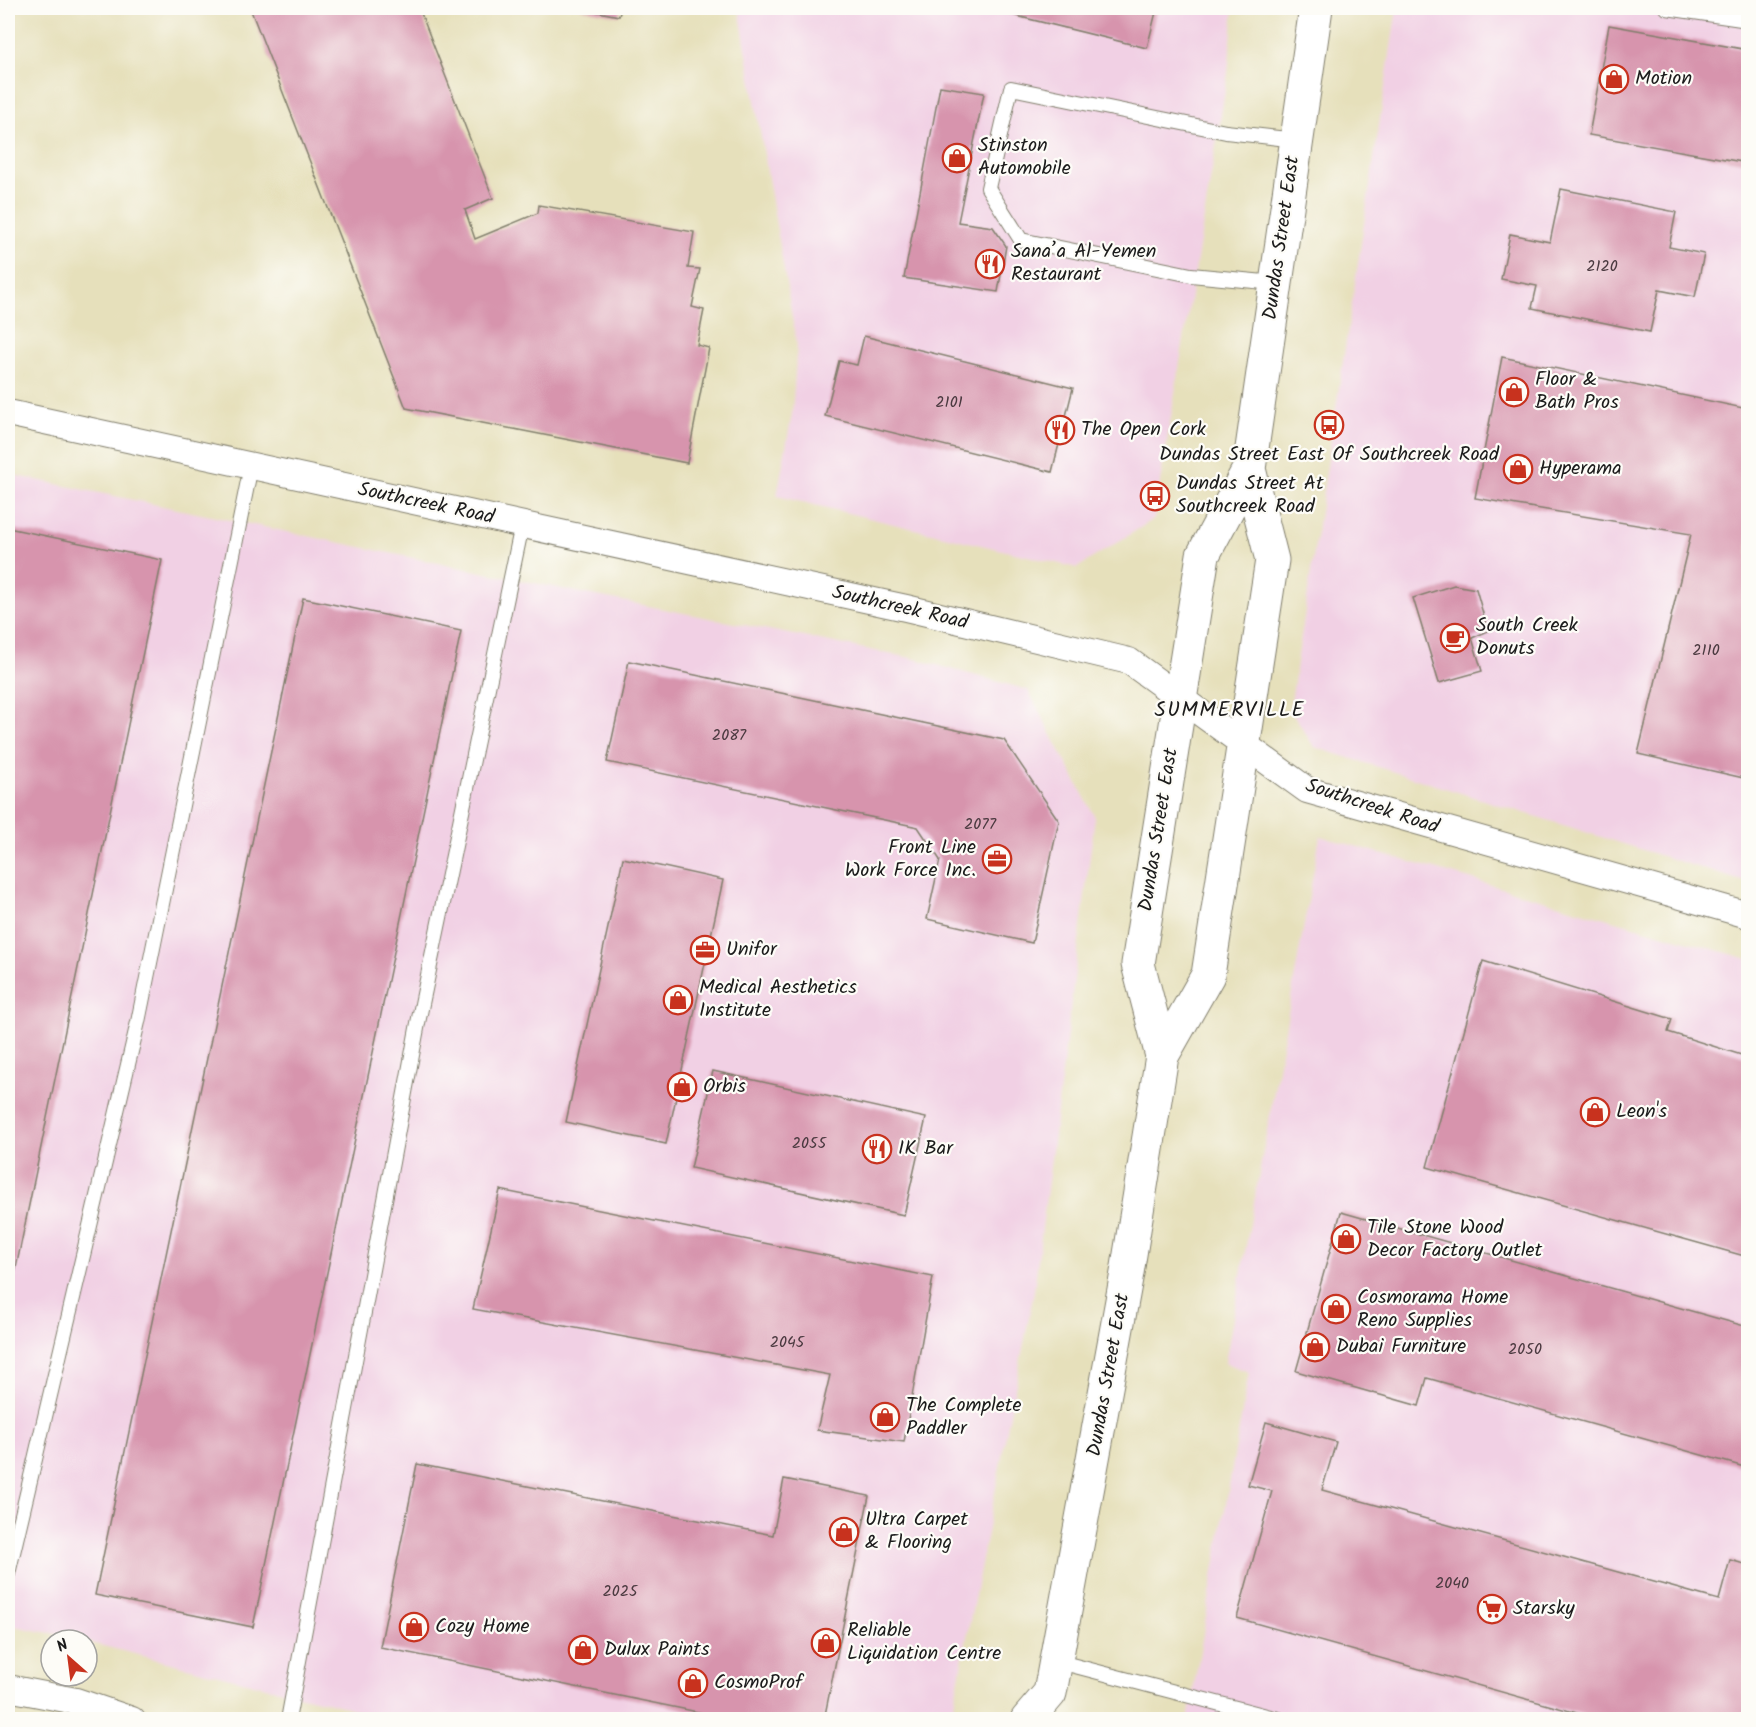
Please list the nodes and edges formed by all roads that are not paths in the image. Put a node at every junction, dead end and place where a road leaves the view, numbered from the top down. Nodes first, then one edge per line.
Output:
1 (1316, 8) edge
2 (1667, 8) edge
3 (1749, 20) edge
4 (1296, 140) junction
5 (1275, 283) junction
6 (8, 413) edge
7 (251, 466) junction
8 (1248, 470) junction
9 (522, 525) junction
10 (1180, 698) junction
11 (1244, 745) junction
12 (1749, 915) edge
13 (1162, 1056) junction
14 (8, 1574) edge
15 (1056, 1661) junction
16 (8, 1688) edge
17 (1057, 1706) edge
18 (132, 1719) edge
19 (288, 1719) edge
20 (1028, 1719) edge
21 (1282, 1719) edge

1 - 4 main road, Dundas Street East
2 - 3 lane
4 - 5 main road, Dundas Street East
4 - 5 lane
5 - 8 main road, Dundas Street East
6 - 7 street, Southcreek Road
7 - 9 street, Southcreek Road
7 - 14 lane
8 - 10 main road, Dundas Street East
8 - 11 main road, Dundas Street East
9 - 10 street, Southcreek Road
9 - 19 lane
10 - 11 street, Southcreek Road
10 - 13 main road, Dundas Street East
11 - 12 street, Southcreek Road
11 - 13 main road, Dundas Street East
13 - 15 main road, Dundas Street East
15 - 17 main road, Dundas Street East
15 - 21 lane
16 - 18 street
17 - 20 main road, Dundas Street East

